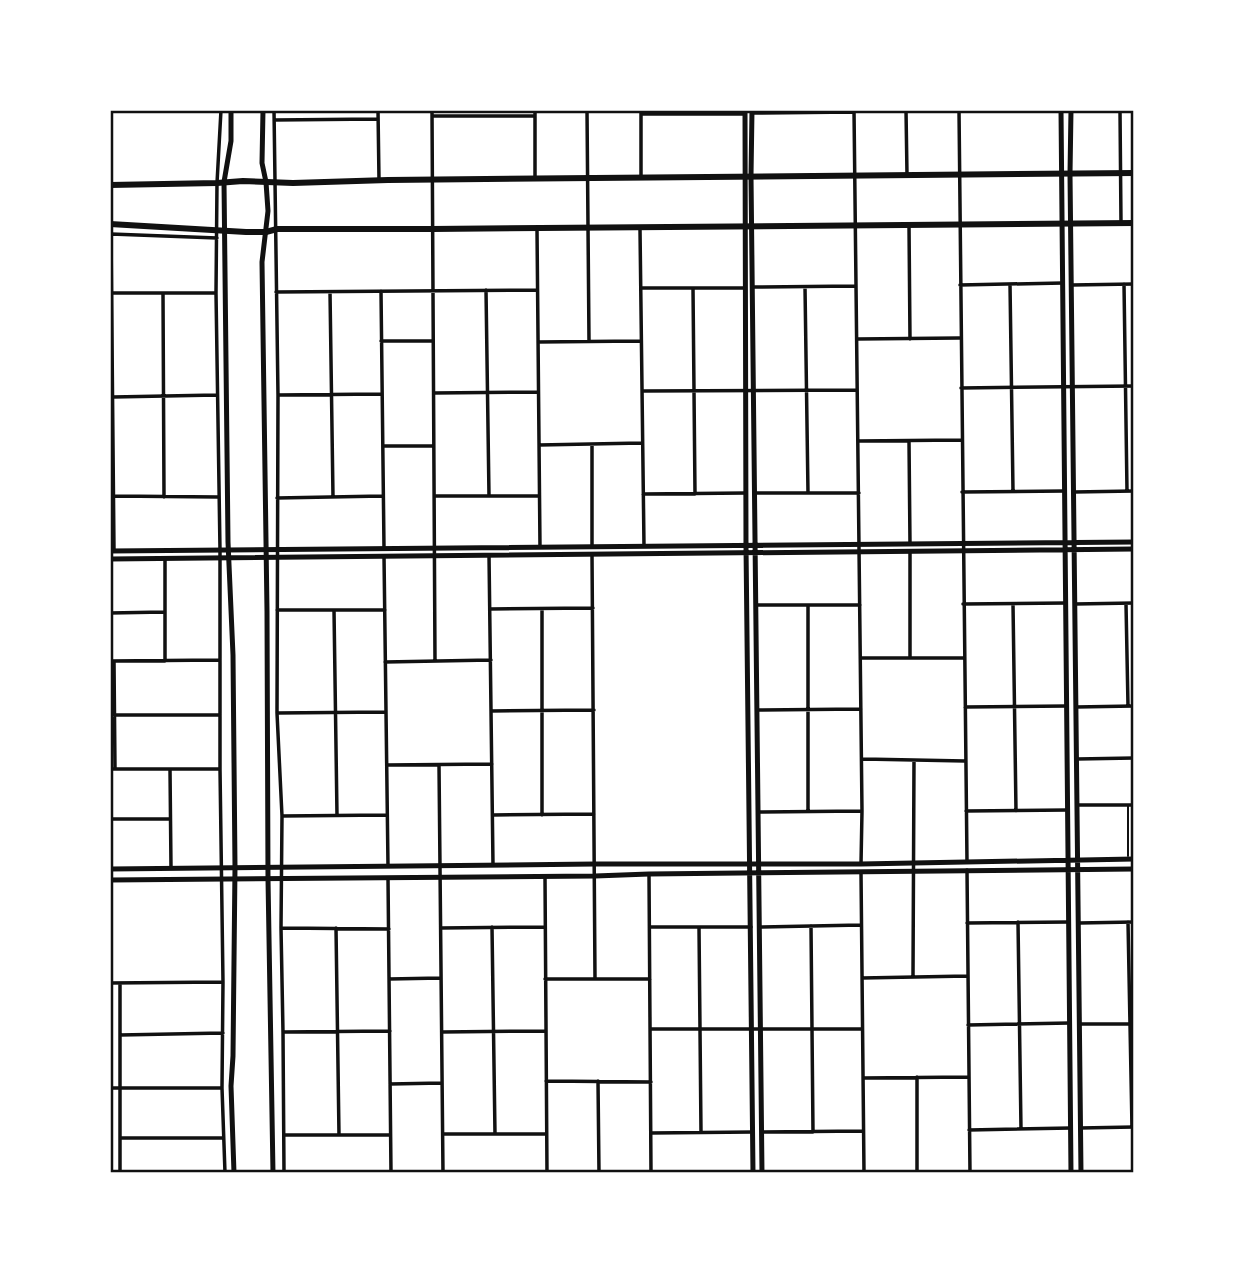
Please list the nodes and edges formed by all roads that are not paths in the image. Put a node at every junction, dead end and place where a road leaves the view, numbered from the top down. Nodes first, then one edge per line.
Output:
1 (220, 110) edge
2 (232, 110) edge
3 (263, 110) edge
4 (274, 110) edge
5 (328, 110) edge
6 (379, 110) edge
7 (535, 110) edge
8 (587, 110) edge
9 (906, 110) edge
10 (958, 110) edge
11 (1061, 110) edge
12 (1071, 110) edge
13 (1121, 110) edge
14 (803, 111) edge
15 (854, 111) edge
16 (641, 112) edge
17 (693, 112) edge
18 (749, 112) edge
19 (432, 113) edge
20 (482, 113) edge
21 (535, 116) junction
22 (328, 119) junction
23 (379, 119) junction
24 (274, 120) junction
25 (1121, 173) junction
26 (1134, 173) edge
27 (958, 174) junction
28 (1062, 174) junction
29 (1070, 174) junction
30 (855, 175) junction
31 (907, 175) junction
32 (748, 176) junction
33 (641, 177) junction
34 (535, 178) junction
35 (587, 178) junction
36 (432, 179) junction
37 (379, 180) junction
38 (220, 183) junction
39 (270, 183) junction
40 (110, 185) edge
41 (110, 223) edge
42 (1062, 223) junction
43 (1071, 223) junction
44 (1121, 223) junction
45 (1134, 223) edge
46 (909, 224) junction
47 (959, 224) junction
48 (855, 225) junction
49 (748, 226) junction
50 (537, 227) junction
51 (587, 227) junction
52 (640, 227) junction
53 (276, 229) junction
54 (432, 229) junction
55 (266, 232) junction
56 (219, 233) junction
57 (111, 234) edge
58 (1063, 283) junction
59 (1010, 284) junction
60 (1124, 284) junction
61 (1134, 284) edge
62 (960, 285) junction
63 (1072, 285) junction
64 (856, 286) junction
65 (753, 287) junction
66 (805, 287) junction
67 (641, 288) junction
68 (692, 288) junction
69 (745, 288) junction
70 (486, 290) junction
71 (537, 290) junction
72 (381, 291) junction
73 (433, 291) junction
74 (112, 292) edge
75 (276, 292) junction
76 (330, 292) junction
77 (163, 293) junction
78 (216, 293) junction
79 (960, 338) junction
80 (857, 339) junction
81 (910, 339) junction
82 (382, 341) junction
83 (433, 341) junction
84 (589, 341) junction
85 (641, 341) junction
86 (538, 342) junction
87 (111, 345) edge
88 (1126, 386) junction
89 (1134, 386) edge
90 (1012, 387) junction
91 (1068, 387) junction
92 (961, 388) junction
93 (750, 390) junction
94 (807, 390) junction
95 (857, 390) junction
96 (642, 391) junction
97 (694, 391) junction
98 (538, 392) junction
99 (434, 393) junction
100 (488, 393) junction
101 (331, 394) junction
102 (382, 394) junction
103 (216, 395) junction
104 (278, 395) junction
105 (163, 396) junction
106 (113, 397) junction
107 (962, 440) junction
108 (858, 441) junction
109 (909, 441) junction
110 (642, 443) junction
111 (539, 444) junction
112 (592, 444) junction
113 (383, 446) junction
114 (434, 446) junction
115 (112, 454) edge
116 (1013, 491) junction
117 (1065, 491) junction
118 (1127, 491) junction
119 (1134, 491) edge
120 (962, 492) junction
121 (1074, 492) junction
122 (746, 493) junction
123 (755, 493) junction
124 (808, 493) junction
125 (859, 493) junction
126 (643, 494) junction
127 (695, 494) junction
128 (114, 496) junction
129 (383, 496) junction
130 (434, 496) junction
131 (489, 496) junction
132 (539, 496) junction
133 (164, 497) junction
134 (218, 497) junction
135 (333, 497) junction
136 (277, 498) junction
137 (1074, 542) junction
138 (1134, 542) edge
139 (859, 545) junction
140 (1065, 546) junction
141 (540, 547) junction
142 (643, 547) junction
143 (963, 547) junction
144 (910, 548) junction
145 (266, 549) junction
146 (276, 549) junction
147 (755, 549) junction
148 (220, 550) junction
149 (229, 550) junction
150 (746, 550) junction
151 (1074, 550) junction
152 (1134, 550) edge
153 (112, 551) edge
154 (592, 551) junction
155 (435, 552) junction
156 (859, 552) junction
157 (384, 553) junction
158 (489, 555) junction
159 (220, 558) junction
160 (229, 558) junction
161 (266, 558) junction
162 (277, 558) junction
163 (110, 559) edge
164 (165, 559) junction
165 (1066, 603) junction
166 (1134, 603) edge
167 (964, 604) junction
168 (1013, 604) junction
169 (1075, 604) junction
170 (1126, 604) junction
171 (757, 606) junction
172 (808, 606) junction
173 (860, 606) junction
174 (593, 608) junction
175 (490, 609) junction
176 (542, 609) junction
177 (334, 610) junction
178 (385, 610) junction
179 (277, 611) junction
180 (110, 612) edge
181 (165, 612) junction
182 (860, 658) junction
183 (910, 658) junction
184 (964, 658) junction
185 (220, 660) junction
186 (491, 660) junction
187 (112, 661) edge
188 (165, 661) junction
189 (435, 661) junction
190 (386, 662) junction
191 (1067, 706) junction
192 (1128, 706) junction
193 (1134, 706) edge
194 (965, 707) junction
195 (1014, 707) junction
196 (1076, 707) junction
197 (861, 709) junction
198 (594, 710) junction
199 (757, 710) junction
200 (809, 710) junction
201 (491, 711) junction
202 (542, 711) junction
203 (386, 712) junction
204 (277, 713) junction
205 (335, 713) junction
206 (114, 715) junction
207 (220, 715) junction
208 (1134, 758) edge
209 (1077, 759) junction
210 (862, 760) junction
211 (914, 760) junction
212 (965, 761) junction
213 (492, 764) junction
214 (387, 765) junction
215 (439, 765) junction
216 (112, 769) edge
217 (170, 769) junction
218 (220, 769) junction
219 (1077, 805) junction
220 (1131, 805) edge
221 (1068, 810) junction
222 (862, 811) junction
223 (966, 811) junction
224 (1016, 811) junction
225 (759, 812) junction
226 (808, 812) junction
227 (594, 814) junction
228 (337, 815) junction
229 (387, 815) junction
230 (493, 815) junction
231 (542, 815) junction
232 (282, 816) junction
233 (110, 819) edge
234 (170, 819) junction
235 (1131, 859) edge
236 (1069, 860) junction
237 (1078, 860) junction
238 (967, 862) junction
239 (914, 863) junction
240 (595, 864) junction
241 (750, 864) junction
242 (759, 864) junction
243 (861, 864) junction
244 (493, 865) junction
245 (388, 866) junction
246 (221, 867) junction
247 (235, 867) junction
248 (268, 867) junction
249 (282, 867) junction
250 (171, 868) junction
251 (110, 869) edge
252 (1079, 869) junction
253 (1134, 869) edge
254 (967, 870) junction
255 (1069, 870) junction
256 (440, 871) junction
257 (914, 871) junction
258 (861, 872) junction
259 (759, 873) junction
260 (649, 874) junction
261 (751, 874) junction
262 (545, 876) junction
263 (595, 876) junction
264 (221, 878) junction
265 (282, 878) junction
266 (388, 878) junction
267 (235, 879) junction
268 (268, 879) junction
269 (110, 880) edge
270 (1018, 922) junction
271 (1069, 922) junction
272 (1131, 922) edge
273 (967, 923) junction
274 (1079, 923) junction
275 (861, 925) junction
276 (811, 926) junction
277 (492, 927) junction
278 (545, 927) junction
279 (650, 927) junction
280 (699, 927) junction
281 (751, 927) junction
282 (759, 927) junction
283 (281, 928) junction
284 (336, 928) junction
285 (441, 928) junction
286 (389, 929) junction
287 (968, 976) junction
288 (913, 977) junction
289 (441, 978) junction
290 (862, 978) junction
291 (389, 979) junction
292 (545, 979) junction
293 (596, 979) junction
294 (650, 979) junction
295 (223, 982) junction
296 (110, 983) edge
297 (120, 983) junction
298 (1070, 1023) junction
299 (1019, 1024) junction
300 (1080, 1024) junction
301 (1132, 1024) edge
302 (968, 1025) junction
303 (751, 1028) junction
304 (862, 1028) junction
305 (650, 1029) junction
306 (700, 1029) junction
307 (760, 1029) junction
308 (812, 1029) junction
309 (390, 1031) junction
310 (546, 1031) junction
311 (284, 1032) junction
312 (338, 1032) junction
313 (442, 1032) junction
314 (493, 1032) junction
315 (223, 1033) junction
316 (120, 1035) junction
317 (969, 1076) junction
318 (917, 1077) junction
319 (863, 1078) junction
320 (546, 1081) junction
321 (598, 1082) junction
322 (650, 1082) junction
323 (442, 1083) junction
324 (390, 1084) junction
325 (110, 1088) edge
326 (120, 1088) junction
327 (222, 1088) junction
328 (1133, 1127) edge
329 (1070, 1128) junction
330 (1080, 1128) junction
331 (1021, 1129) junction
332 (970, 1130) junction
333 (863, 1131) junction
334 (701, 1132) junction
335 (753, 1132) junction
336 (762, 1132) junction
337 (813, 1132) junction
338 (651, 1133) junction
339 (443, 1134) junction
340 (495, 1134) junction
341 (547, 1134) junction
342 (284, 1135) junction
343 (339, 1135) junction
344 (391, 1135) junction
345 (120, 1138) junction
346 (224, 1139) junction
347 (120, 1173) edge
348 (225, 1173) edge
349 (234, 1173) edge
350 (273, 1173) edge
351 (284, 1173) edge
352 (391, 1173) edge
353 (443, 1173) edge
354 (547, 1173) edge
355 (598, 1173) edge
356 (651, 1173) edge
357 (753, 1173) edge
358 (762, 1173) edge
359 (864, 1173) edge
360 (917, 1173) edge
361 (970, 1173) edge
362 (1071, 1173) edge
363 (1080, 1173) edge

1 - 38 street
2 - 38 street
3 - 39 street
4 - 24 street
5 - 22 street
6 - 23 street
7 - 21 street
8 - 35 street
9 - 31 street
10 - 27 street
11 - 28 street
12 - 29 street
13 - 25 street
14 - 15 street
14 - 18 street
15 - 30 street
16 - 17 street
16 - 33 street
17 - 18 street
18 - 32 street
19 - 20 street
19 - 36 street
20 - 21 street
21 - 34 street
22 - 23 street
22 - 24 street
23 - 37 street
24 - 39 street
25 - 26 main road
25 - 29 main road
25 - 44 street
27 - 28 main road
27 - 31 main road
27 - 47 street
28 - 29 main road
28 - 42 street
29 - 43 street
30 - 31 main road
30 - 32 main road
30 - 48 street
32 - 33 main road
32 - 49 street
33 - 35 main road
34 - 35 main road
34 - 36 main road
35 - 51 street
36 - 37 main road
36 - 54 street
37 - 39 main road
38 - 39 main road
38 - 40 main road
38 - 56 street
39 - 53 street
39 - 55 street
41 - 56 main road
42 - 43 main road
42 - 47 main road
42 - 58 street
43 - 44 main road
43 - 63 street
44 - 45 main road
46 - 47 main road
46 - 48 main road
46 - 81 street
47 - 62 street
48 - 49 main road
48 - 64 street
49 - 52 main road
49 - 65 street
49 - 69 street
50 - 51 main road
50 - 54 main road
50 - 71 street
51 - 52 main road
51 - 84 street
52 - 67 street
53 - 54 main road
53 - 55 main road
53 - 75 street
54 - 73 street
55 - 56 main road
55 - 145 street
56 - 57 street
56 - 78 street
56 - 149 street
57 - 74 street
58 - 59 street
58 - 91 street
59 - 62 street
59 - 90 street
60 - 61 street
60 - 63 street
60 - 88 street
62 - 79 street
63 - 91 street
64 - 66 street
64 - 80 street
65 - 66 street
65 - 93 street
66 - 94 street
67 - 68 street
67 - 85 street
68 - 69 street
68 - 97 street
69 - 93 street
70 - 71 street
70 - 73 street
70 - 100 street
71 - 86 street
72 - 73 street
72 - 76 street
72 - 82 street
73 - 83 street
74 - 77 street
74 - 87 street
75 - 76 street
75 - 104 street
76 - 101 street
77 - 78 street
77 - 105 street
78 - 103 street
79 - 81 street
79 - 92 street
80 - 81 street
80 - 95 street
82 - 83 street
82 - 102 street
83 - 99 street
84 - 85 street
84 - 86 street
85 - 96 street
86 - 98 street
87 - 106 street
88 - 89 street
88 - 91 street
88 - 118 street
90 - 91 street
90 - 92 street
90 - 116 street
91 - 117 street
91 - 121 street
92 - 107 street
93 - 94 street
93 - 97 street
93 - 122 street
93 - 123 street
94 - 95 street
94 - 124 street
95 - 108 street
96 - 97 street
96 - 110 street
97 - 127 street
98 - 100 street
98 - 111 street
99 - 100 street
99 - 114 street
100 - 131 street
101 - 102 street
101 - 104 street
101 - 135 street
102 - 113 street
103 - 105 street
103 - 134 street
104 - 136 street
105 - 106 street
105 - 133 street
106 - 115 street
107 - 109 street
107 - 120 street
108 - 109 street
108 - 125 street
109 - 144 street
110 - 112 street
110 - 126 street
111 - 112 street
111 - 132 street
112 - 154 street
113 - 114 street
113 - 129 street
114 - 130 street
115 - 128 street
116 - 117 street
116 - 120 street
117 - 140 street
118 - 119 street
118 - 121 street
120 - 143 street
121 - 137 street
122 - 127 street
122 - 150 street
123 - 124 street
123 - 147 street
124 - 125 street
125 - 139 street
126 - 127 street
126 - 142 street
128 - 133 street
128 - 153 street
129 - 135 street
129 - 157 street
130 - 131 street
130 - 155 street
131 - 132 street
132 - 141 street
133 - 134 street
134 - 148 street
135 - 136 street
136 - 146 street
137 - 138 street
137 - 140 street
137 - 151 street
139 - 144 street
139 - 147 street
139 - 156 street
140 - 143 street
140 - 151 street
140 - 165 street
141 - 154 street
141 - 155 street
142 - 150 street
142 - 154 street
143 - 144 street
143 - 167 street
144 - 156 street
144 - 183 street
145 - 146 street
145 - 149 street
145 - 161 street
146 - 157 street
146 - 162 street
147 - 150 street
147 - 156 street
147 - 171 street
148 - 149 street
148 - 153 street
148 - 159 street
149 - 160 street
150 - 154 street
150 - 241 street
151 - 152 street
151 - 169 street
154 - 158 street
154 - 174 street
155 - 157 street
155 - 158 street
155 - 189 street
156 - 173 street
157 - 162 street
157 - 178 street
158 - 175 street
159 - 160 street
159 - 164 street
159 - 185 street
160 - 161 street
160 - 247 street
161 - 162 street
161 - 248 street
162 - 179 street
163 - 164 street
164 - 181 street
165 - 168 street
165 - 191 street
166 - 170 street
167 - 168 street
167 - 184 street
168 - 195 street
169 - 170 street
169 - 196 street
170 - 192 street
171 - 172 street
171 - 199 street
172 - 173 street
172 - 200 street
173 - 182 street
174 - 176 street
174 - 198 street
175 - 176 street
175 - 186 street
176 - 202 street
177 - 178 street
177 - 179 street
177 - 205 street
178 - 190 street
179 - 204 street
180 - 181 street
181 - 188 street
182 - 183 street
182 - 197 street
183 - 184 street
184 - 194 street
185 - 188 street
185 - 207 street
186 - 189 street
186 - 201 street
187 - 188 street
187 - 206 street
189 - 190 street
190 - 203 street
191 - 195 street
191 - 221 street
192 - 193 street
192 - 196 street
194 - 195 street
194 - 212 street
195 - 224 street
196 - 209 street
197 - 200 street
197 - 210 street
198 - 202 street
198 - 227 street
199 - 200 street
199 - 225 street
200 - 226 street
201 - 202 street
201 - 213 street
202 - 231 street
203 - 205 street
203 - 214 street
204 - 205 street
204 - 232 street
205 - 228 street
206 - 207 street
206 - 216 street
207 - 218 street
208 - 209 street
209 - 219 street
210 - 211 street
210 - 222 street
211 - 212 street
211 - 239 street
212 - 223 street
213 - 215 street
213 - 230 street
214 - 215 street
214 - 229 street
215 - 256 street
216 - 217 street
217 - 218 street
217 - 234 street
218 - 246 street
219 - 220 street
219 - 237 street
220 - 235 lane
221 - 224 street
221 - 236 street
222 - 226 street
222 - 243 street
223 - 224 street
223 - 238 street
225 - 226 street
225 - 242 street
227 - 231 street
227 - 240 street
228 - 229 street
228 - 232 street
229 - 245 street
230 - 231 street
230 - 244 street
232 - 249 street
233 - 234 street
234 - 250 street
235 - 237 street
236 - 237 street
236 - 238 street
236 - 255 street
237 - 252 street
238 - 239 street
239 - 243 street
239 - 257 street
240 - 241 street
240 - 244 street
240 - 263 street
241 - 242 street
241 - 261 street
242 - 243 street
242 - 259 street
244 - 256 street
245 - 249 street
245 - 256 street
246 - 247 street
246 - 250 street
246 - 264 street
247 - 248 street
247 - 267 street
248 - 249 street
248 - 268 street
249 - 265 street
250 - 251 street
252 - 253 street
252 - 255 street
252 - 274 street
254 - 255 street
254 - 257 street
254 - 273 street
255 - 271 street
256 - 262 street
256 - 266 street
256 - 285 street
257 - 258 street
257 - 288 street
258 - 259 street
258 - 275 street
259 - 261 street
259 - 282 street
260 - 261 street
260 - 263 street
260 - 279 street
261 - 281 street
262 - 263 street
262 - 278 street
263 - 293 street
264 - 267 street
264 - 269 street
264 - 295 street
265 - 266 street
265 - 268 street
265 - 283 street
266 - 286 street
267 - 268 street
267 - 349 street
268 - 350 street
270 - 271 street
270 - 273 street
270 - 299 street
271 - 298 street
272 - 274 street
272 - 301 street
273 - 287 street
274 - 300 street
275 - 276 street
275 - 290 street
276 - 282 street
276 - 308 street
277 - 278 street
277 - 285 street
277 - 314 street
278 - 292 street
279 - 280 street
279 - 294 street
280 - 281 street
280 - 306 street
281 - 303 street
282 - 307 street
283 - 284 street
283 - 311 street
284 - 286 street
284 - 312 street
285 - 289 street
286 - 291 street
287 - 288 street
287 - 302 street
288 - 290 street
289 - 291 street
289 - 313 street
290 - 304 street
291 - 309 street
292 - 293 street
292 - 310 street
293 - 294 street
294 - 305 street
295 - 297 street
295 - 315 street
296 - 297 street
297 - 316 street
298 - 299 street
298 - 329 street
299 - 302 street
299 - 331 street
300 - 301 street
300 - 330 street
301 - 328 street
302 - 317 street
303 - 306 street
303 - 307 street
303 - 335 street
304 - 308 street
304 - 319 street
305 - 306 street
305 - 322 street
306 - 334 street
307 - 308 street
307 - 336 street
308 - 337 street
309 - 312 street
309 - 324 street
310 - 314 street
310 - 320 street
311 - 312 street
311 - 342 street
312 - 343 street
313 - 314 street
313 - 323 street
314 - 340 street
315 - 316 street
315 - 327 street
316 - 326 street
317 - 318 street
317 - 332 street
318 - 319 street
318 - 360 street
319 - 333 street
320 - 321 street
320 - 341 street
321 - 322 street
321 - 355 street
322 - 338 street
323 - 324 street
323 - 339 street
324 - 344 street
325 - 326 street
326 - 327 street
326 - 345 street
327 - 346 street
328 - 330 street
329 - 331 street
329 - 362 street
330 - 363 street
331 - 332 street
332 - 361 street
333 - 337 street
333 - 359 street
334 - 335 street
334 - 338 street
335 - 357 street
336 - 337 street
336 - 358 street
338 - 356 street
339 - 340 street
339 - 353 street
340 - 341 street
341 - 354 street
342 - 343 street
342 - 351 street
343 - 344 street
344 - 352 street
345 - 346 street
345 - 347 street
346 - 348 street

